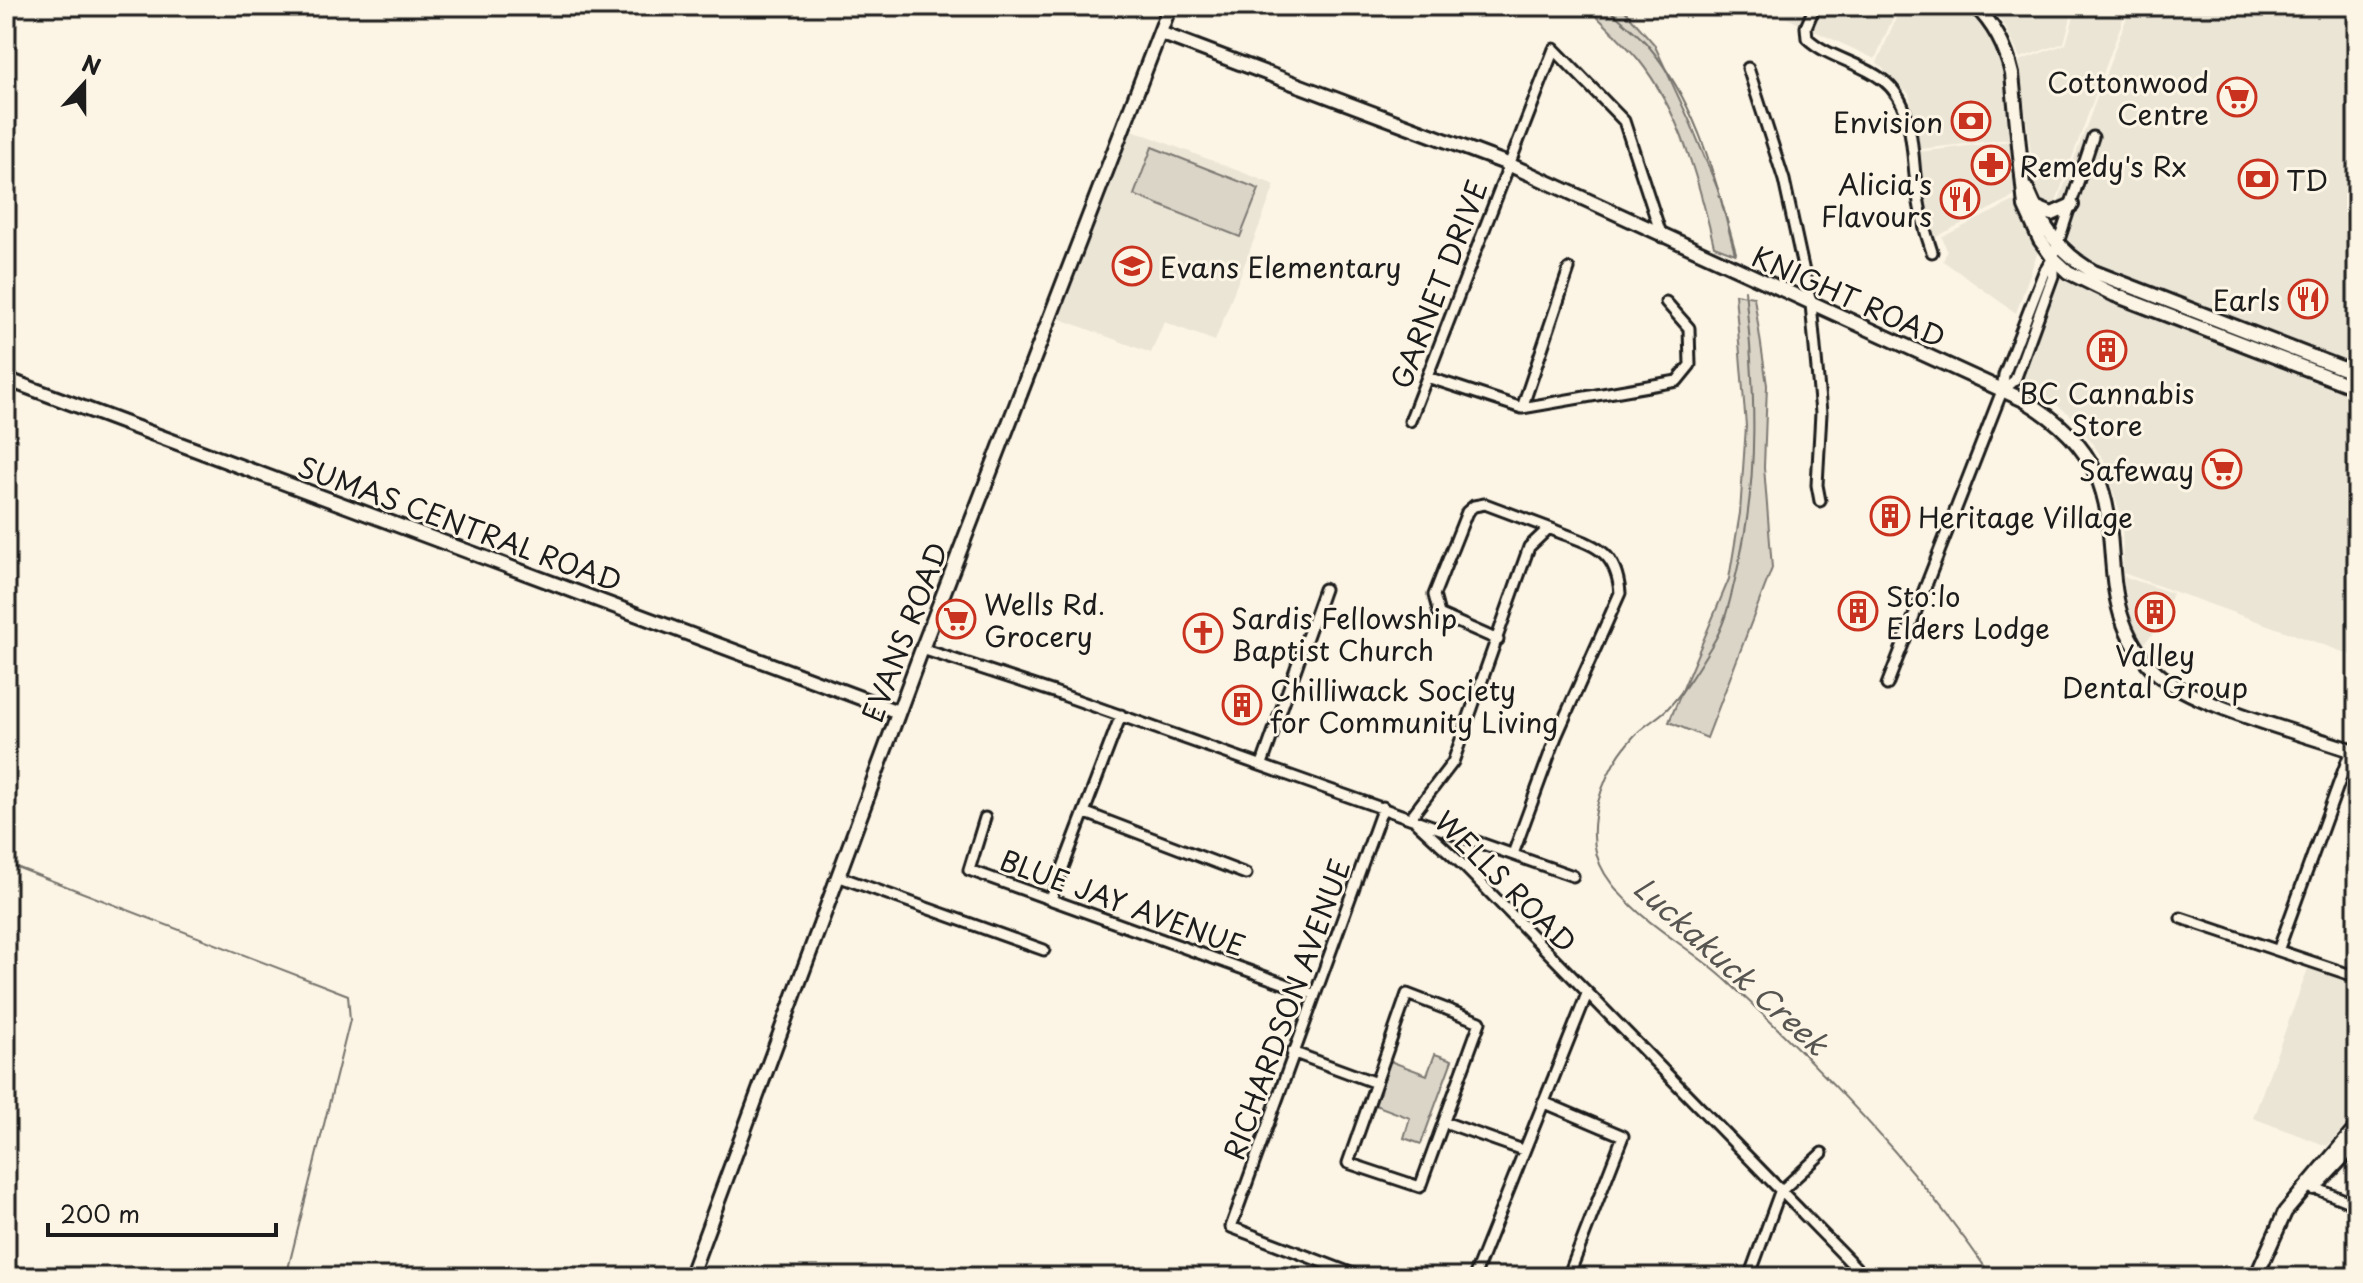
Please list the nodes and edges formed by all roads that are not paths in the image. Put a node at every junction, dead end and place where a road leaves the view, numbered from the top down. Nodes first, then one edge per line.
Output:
1 (1170, 6) edge
2 (1815, 6) edge
3 (1975, 6) edge
4 (1160, 33) junction
5 (1748, 68) dead end
6 (2093, 137) dead end
7 (1508, 164) junction
8 (2024, 183) junction
9 (2072, 205) junction
10 (2034, 206) junction
11 (1662, 237) junction
12 (1932, 252) dead end
13 (2055, 252) junction
14 (1569, 269) dead end
15 (1666, 302) dead end
16 (1811, 304) junction
17 (2357, 374) edge
18 (1427, 377) junction
19 (6, 379) edge
20 (2357, 388) edge
21 (2002, 391) junction
22 (1522, 408) junction
23 (1410, 421) dead end
24 (1820, 501) dead end
25 (1549, 528) junction
26 (1324, 589) dead end
27 (1498, 640) junction
28 (922, 649) junction
29 (1887, 685) dead end
30 (898, 712) junction
31 (1121, 715) junction
32 (2354, 751) edge
33 (1262, 764) junction
34 (1383, 807) junction
35 (1086, 813) junction
36 (1411, 817) junction
37 (985, 818) dead end
38 (1513, 854) junction
39 (1246, 874) dead end
40 (1573, 876) dead end
41 (840, 877) junction
42 (1051, 899) junction
43 (2181, 918) dead end
44 (2279, 948) junction
45 (1044, 950) dead end
46 (2357, 977) edge
47 (1313, 994) junction
48 (1587, 994) junction
49 (1292, 1052) junction
50 (1376, 1083) junction
51 (1543, 1102) junction
52 (1444, 1122) junction
53 (2357, 1127) edge
54 (2357, 1142) edge
55 (1523, 1150) junction
56 (1822, 1153) dead end
57 (2310, 1186) junction
58 (1780, 1192) junction
59 (2357, 1205) edge
60 (690, 1277) edge
61 (1361, 1277) edge
62 (1474, 1277) edge
63 (1568, 1277) edge
64 (1749, 1277) edge
65 (1865, 1277) edge
66 (2256, 1277) edge
67 (2264, 1277) edge

1 - 4 street, EVANS ROAD
2 - 12 street
3 - 8 street
4 - 7 street, KNIGHT ROAD
4 - 28 street, EVANS ROAD
5 - 16 street
6 - 9 street
7 - 11 street, KNIGHT ROAD
7 - 11 street, GARNET DRIVE
7 - 18 street, GARNET DRIVE
8 - 10 street
8 - 13 street
9 - 10 street
9 - 13 street
10 - 13 street
11 - 16 street, KNIGHT ROAD
13 - 17 street
13 - 20 street
13 - 21 street
14 - 22 street
15 - 22 street
16 - 21 street, KNIGHT ROAD
16 - 24 street
18 - 22 street
18 - 23 street, GARNET DRIVE
19 - 30 street, SUMAS CENTRAL ROAD
21 - 29 street
21 - 32 street, KNIGHT ROAD
25 - 27 street
25 - 27 street
25 - 38 street
26 - 33 street
27 - 36 street
28 - 30 street, EVANS ROAD
28 - 31 street, WELLS ROAD
30 - 41 street, EVANS ROAD
31 - 33 street, WELLS ROAD
31 - 35 street
32 - 44 street
33 - 34 street, WELLS ROAD
34 - 36 street, WELLS ROAD
34 - 47 street, RICHARDSON AVENUE
35 - 39 street
35 - 42 street
36 - 38 street
36 - 48 street, WELLS ROAD
37 - 42 street, BLUE JAY AVENUE
38 - 40 street
41 - 45 street
41 - 60 street, EVANS ROAD
42 - 47 street, BLUE JAY AVENUE
43 - 44 street
44 - 46 street
47 - 49 street, RICHARDSON AVENUE
48 - 51 street
48 - 58 street, WELLS ROAD
49 - 50 street
49 - 61 street, RICHARDSON AVENUE
50 - 52 street
50 - 52 street
51 - 55 street
51 - 63 street
52 - 55 street
53 - 57 street
54 - 57 street
55 - 62 street
56 - 58 street
57 - 59 street
57 - 66 street
57 - 67 street
58 - 64 street
58 - 65 street, WELLS ROAD

